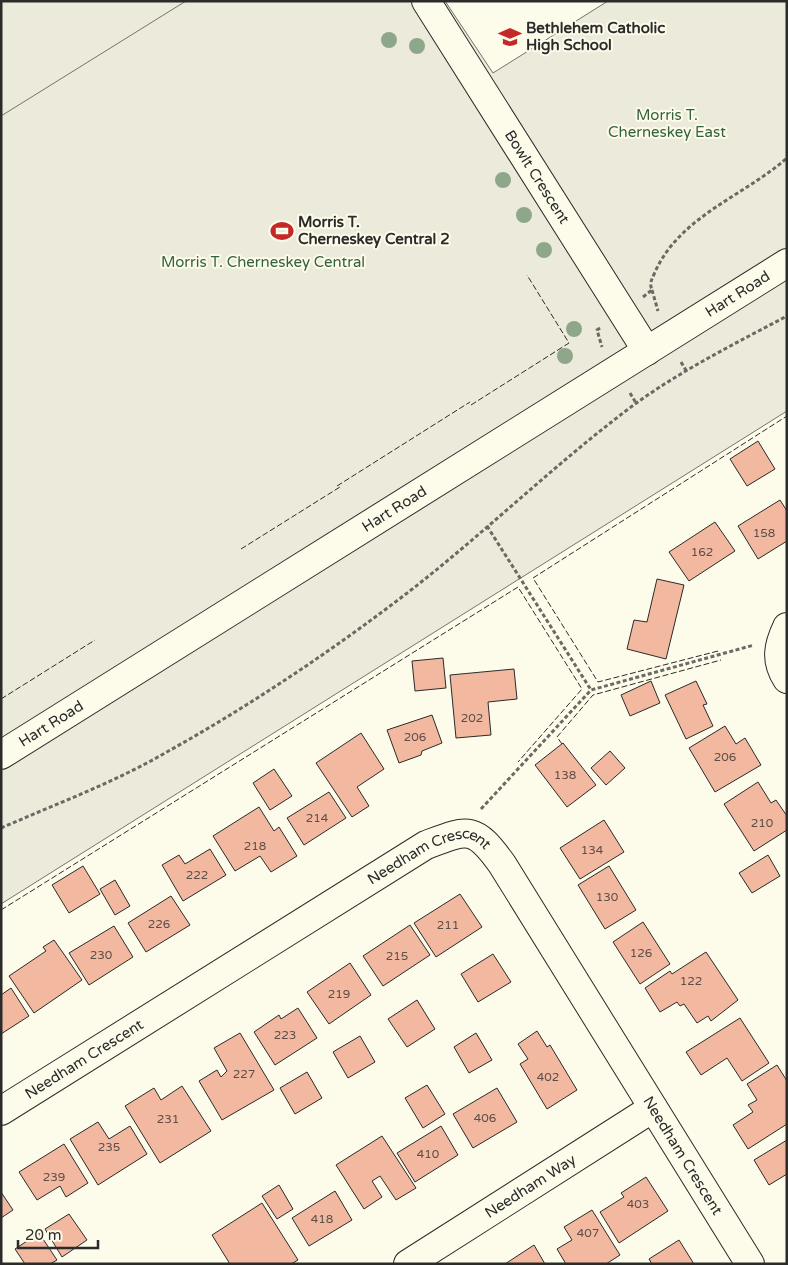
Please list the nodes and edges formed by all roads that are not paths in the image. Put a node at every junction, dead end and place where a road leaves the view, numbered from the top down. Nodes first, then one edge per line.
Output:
1 (426, 1) edge
2 (787, 263) edge
3 (647, 351) junction
4 (787, 627) edge
5 (787, 679) edge
6 (1, 755) edge
7 (653, 1108) junction
8 (1, 1110) edge
9 (408, 1264) edge
10 (750, 1264) edge

1 - 3 street, Bowlt Crescent
2 - 3 street, Hart Road
3 - 6 street, Hart Road
4 - 5 street
7 - 8 street, Needham Crescent
7 - 9 street, Needham Way
7 - 10 street, Needham Crescent

